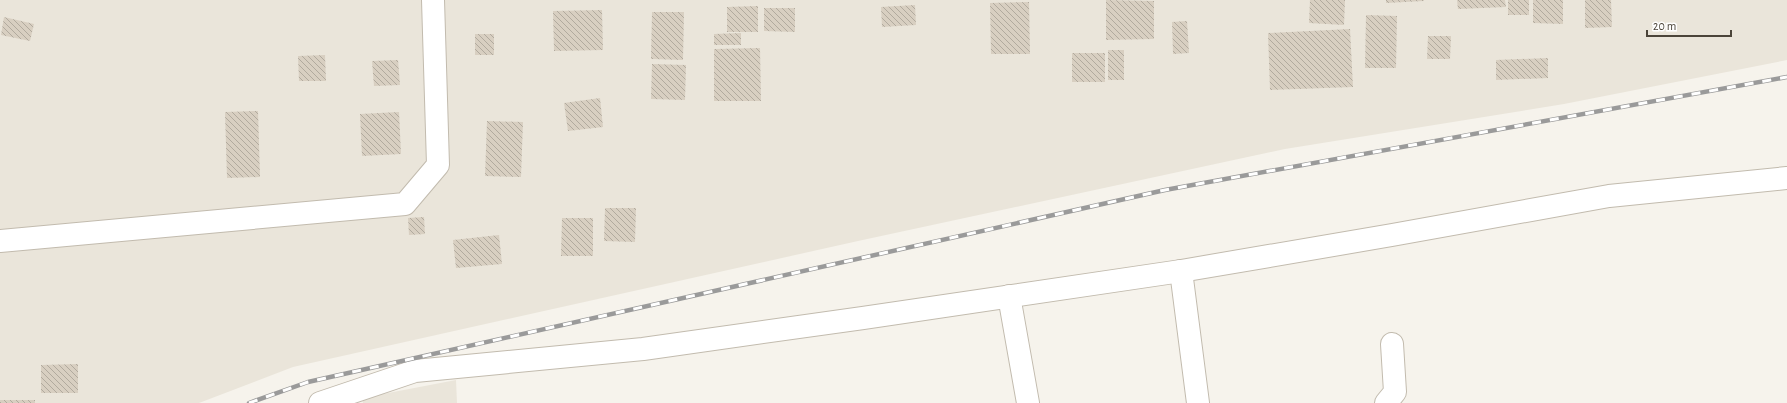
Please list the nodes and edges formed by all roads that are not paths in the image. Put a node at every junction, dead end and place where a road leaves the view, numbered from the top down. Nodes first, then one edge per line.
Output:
1 (433, 0) edge
2 (1787, 178) edge
3 (0, 241) edge
4 (1181, 271) junction
5 (1008, 296) junction
6 (1392, 344) dead end
7 (320, 403) edge
8 (1028, 403) edge
9 (1198, 403) edge
10 (1386, 403) edge

1 - 3 street
2 - 4 street
4 - 5 street
4 - 9 street
5 - 7 street
5 - 8 street
6 - 10 street

